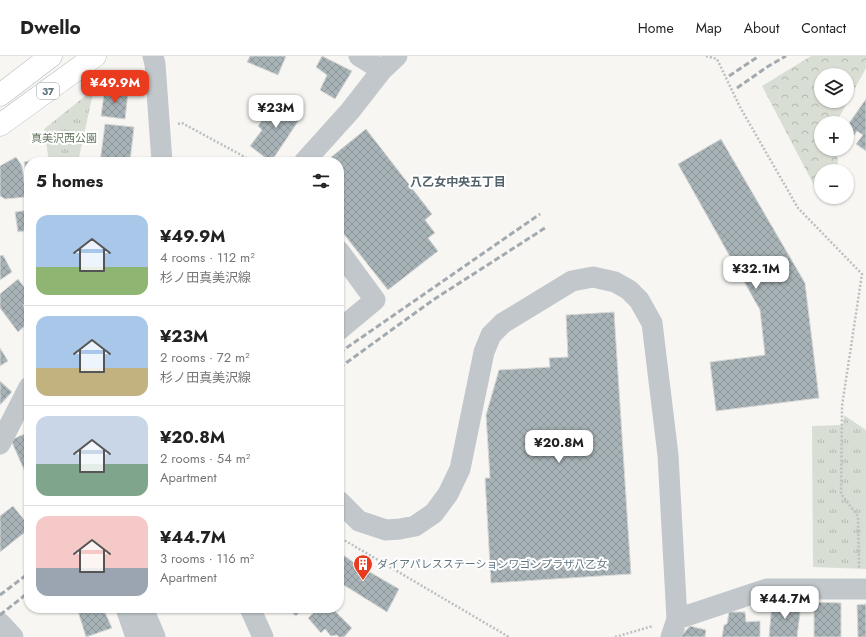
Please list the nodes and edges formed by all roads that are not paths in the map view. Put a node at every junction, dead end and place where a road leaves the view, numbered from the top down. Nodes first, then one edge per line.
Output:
1 (51, 56) edge
2 (95, 56) edge
3 (153, 56) edge
4 (359, 56) edge
5 (397, 56) edge
6 (382, 70) junction
7 (0, 95) edge
8 (0, 125) edge
9 (162, 157) edge
10 (309, 157) edge
11 (344, 258) edge
12 (344, 326) edge
13 (24, 398) edge
14 (0, 444) edge
15 (344, 507) edge
16 (863, 590) edge
17 (128, 613) edge
18 (145, 613) edge
19 (252, 613) edge
20 (0, 624) edge
21 (674, 628) edge
22 (13, 637) edge
23 (136, 637) edge
24 (154, 637) edge
25 (263, 637) edge

1 - 7 main road, 37
2 - 8 main road, 37
3 - 9 street
4 - 6 street
5 - 6 street
6 - 10 street
11 - 12 street
13 - 14 street
15 - 21 street
16 - 21 street
17 - 23 street
18 - 24 street
19 - 25 street
20 - 22 street

